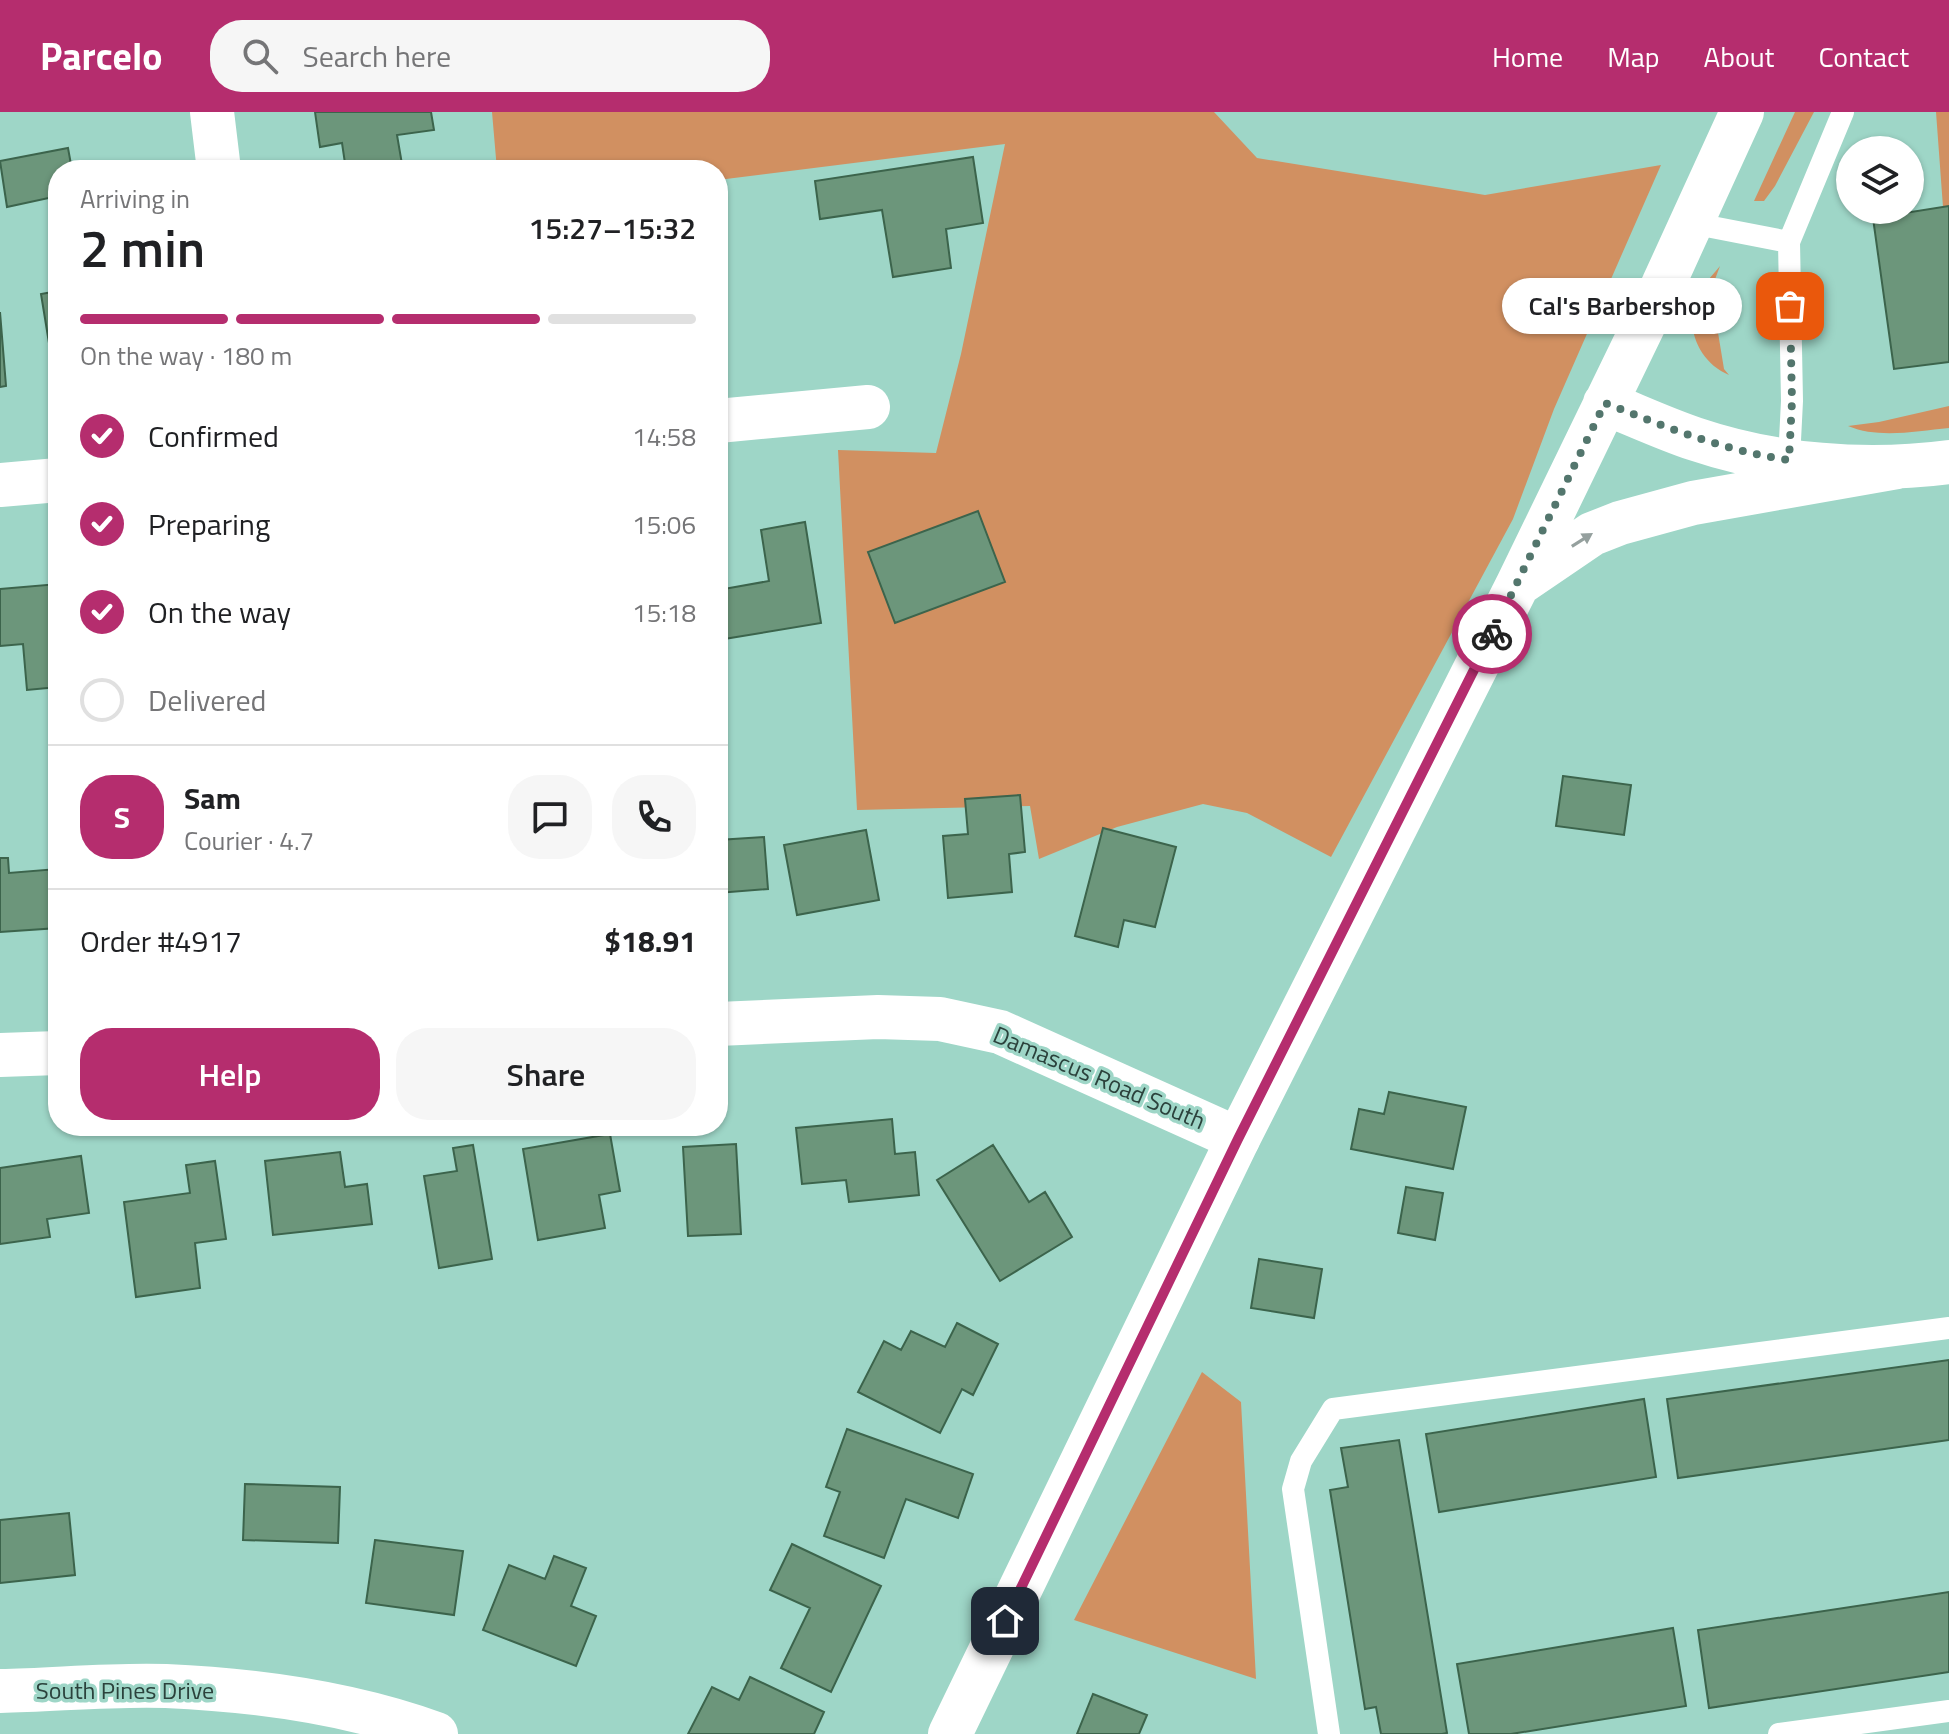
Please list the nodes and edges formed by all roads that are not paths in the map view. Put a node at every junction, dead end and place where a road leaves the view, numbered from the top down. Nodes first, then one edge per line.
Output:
1 (212, 112) edge
2 (1742, 112) edge
3 (1843, 112) edge
4 (218, 160) edge
5 (1691, 223) junction
6 (1789, 242) junction
7 (1605, 403) junction
8 (868, 407) dead end
9 (728, 420) edge
10 (1789, 460) junction
11 (1949, 462) edge
12 (1897, 467) junction
13 (48, 481) edge
14 (0, 485) edge
15 (1518, 584) junction
16 (728, 1024) edge
17 (48, 1053) edge
18 (0, 1055) edge
19 (1238, 1139) junction
20 (1949, 1328) edge
21 (0, 1691) edge
22 (1949, 1711) edge
23 (436, 1734) edge
24 (950, 1734) edge
25 (1329, 1734) edge
26 (1779, 1734) edge

1 - 4 street
2 - 5 street
3 - 6 lane
5 - 6 lane
5 - 7 street
6 - 10 lane
7 - 10 street
7 - 15 street
8 - 9 street
10 - 12 street
11 - 12 street
15 -> 12 street
13 - 14 street
15 - 19 street
16 - 19 street, Damascus Road South
17 - 18 street
19 - 24 street
20 - 25 lane
21 - 23 street, South Pines Drive
22 - 26 lane

